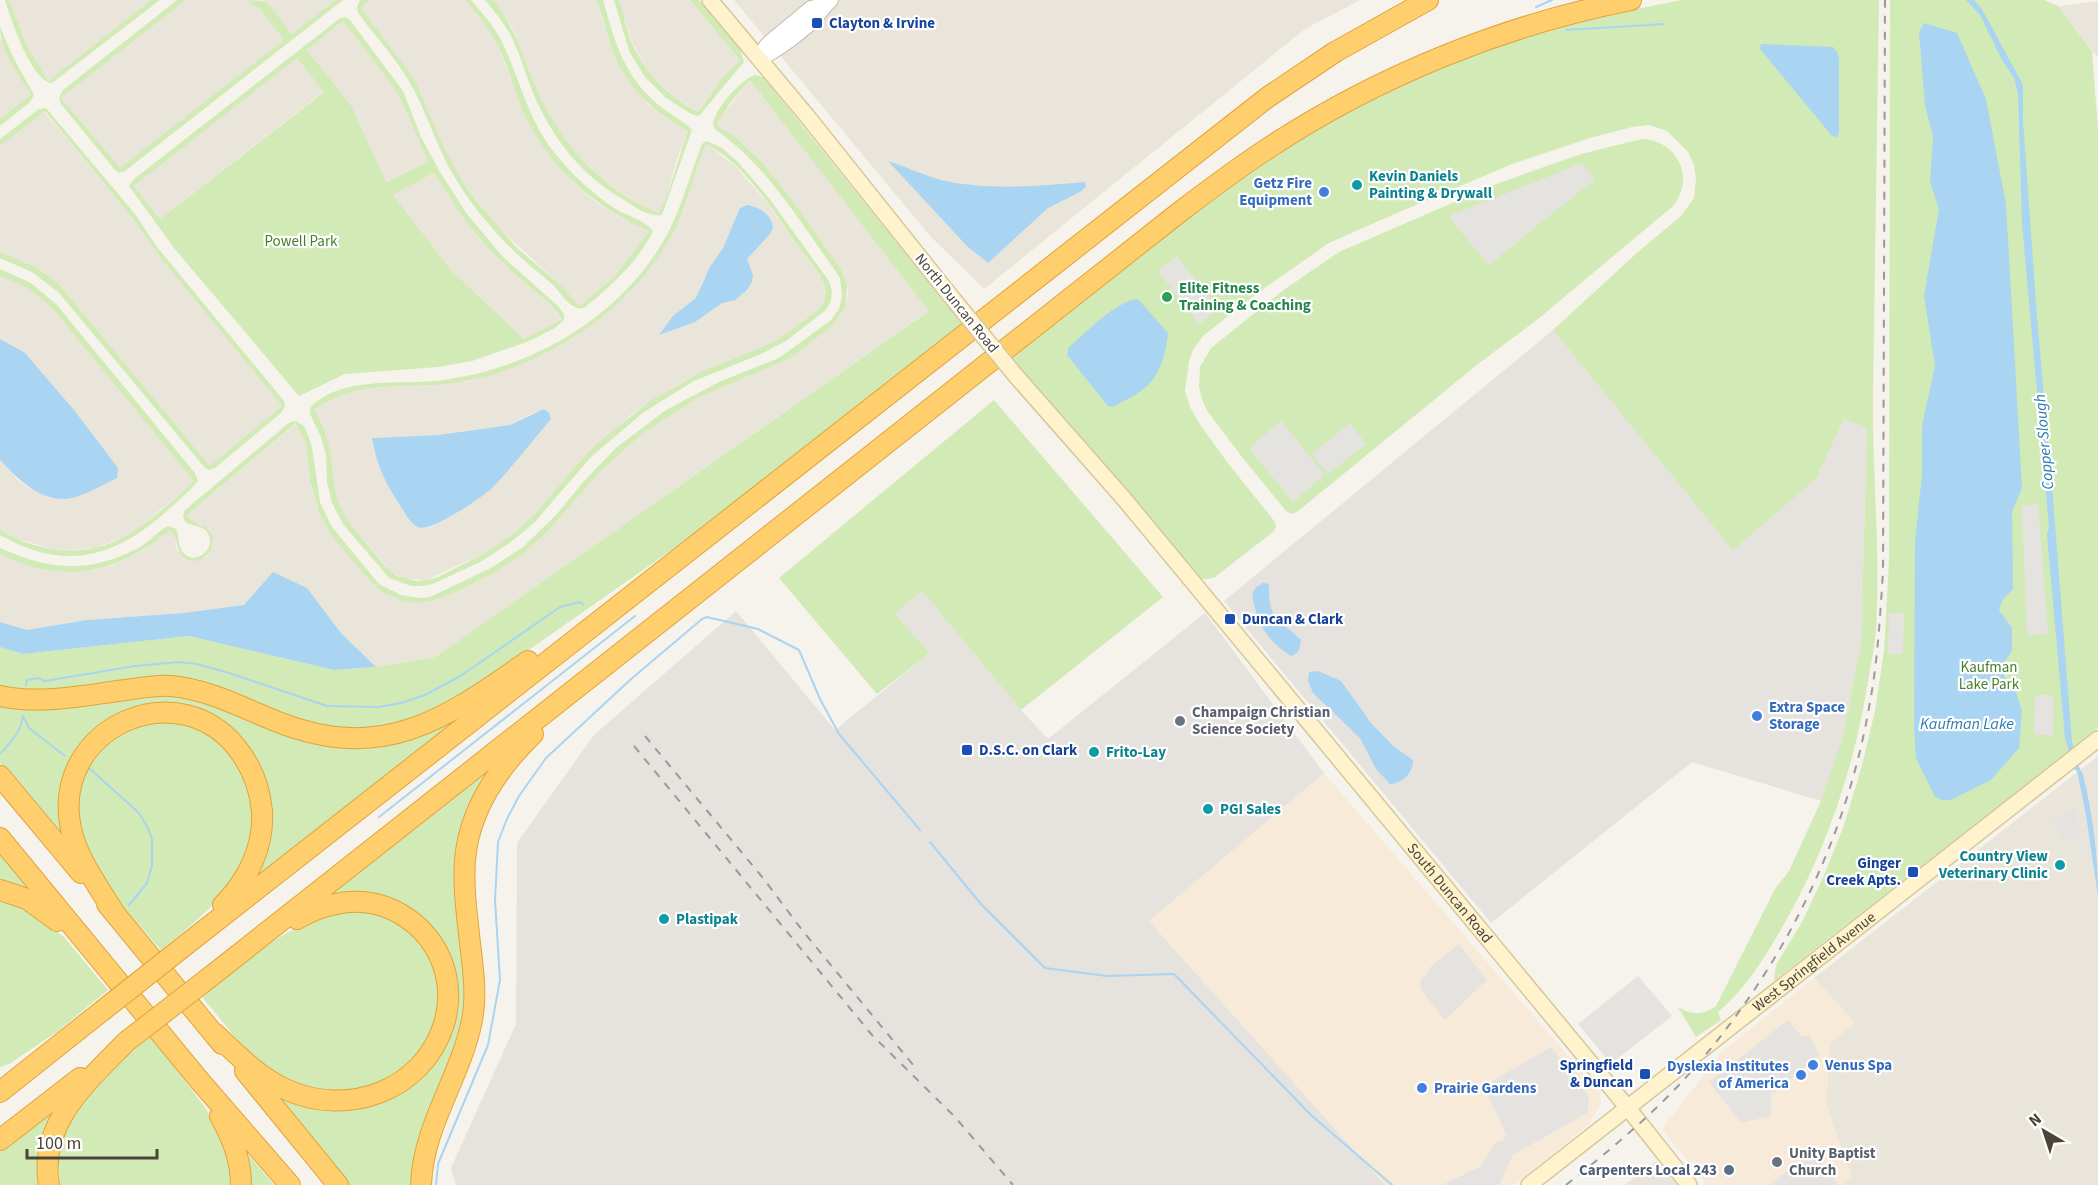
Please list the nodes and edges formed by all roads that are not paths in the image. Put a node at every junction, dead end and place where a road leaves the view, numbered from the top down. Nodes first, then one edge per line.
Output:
1 (710, 0) edge
2 (1428, 0) edge
3 (1631, 0) edge
4 (827, 3) edge
5 (759, 59) junction
6 (1208, 601) joint
7 (682, 603) junction
8 (620, 605) junction
9 (0, 696) edge
10 (2098, 739) edge
11 (0, 776) edge
12 (0, 838) edge
13 (0, 890) edge
14 (115, 914) junction
15 (182, 944) junction
16 (227, 964) junction
17 (108, 970) junction
18 (214, 1033) junction
19 (68, 1039) junction
20 (127, 1041) junction
21 (0, 1075) edge
22 (199, 1080) junction
23 (0, 1092) edge
24 (1627, 1107) junction
25 (0, 1140) edge
26 (49, 1185) edge
27 (242, 1185) edge
28 (290, 1185) edge
29 (338, 1185) edge
30 (421, 1185) edge
31 (1529, 1185) edge
32 (1689, 1185) edge

1 - 5 main road, North Duncan Road
2 - 8 highway
3 - 7 highway
4 - 5 street
5 - 6 main road, North Duncan Road, bridge
6 - 24 main road, South Duncan Road
7 - 16 highway
7 - 30 highway
8 - 9 highway
8 - 15 highway
10 - 24 main road, West Springfield Avenue
11 - 14 highway
12 - 17 highway
13 - 17 highway
14 - 15 highway
14 - 18 highway
15 - 19 highway, bridge
16 - 18 highway
16 - 20 highway, bridge
17 - 22 highway
18 - 29 highway
19 - 21 highway
19 - 23 highway
20 - 25 highway
20 - 26 highway
22 - 27 highway
22 - 28 highway
24 - 31 main road, West Springfield Avenue
24 - 32 main road, South Duncan Road

